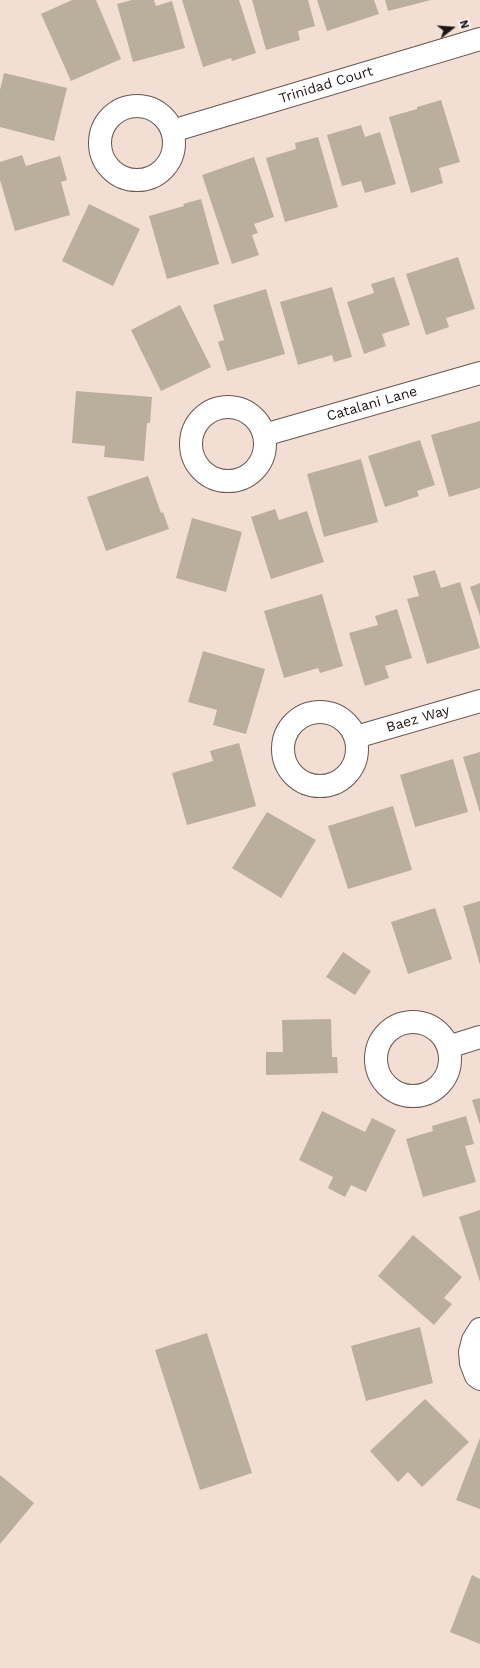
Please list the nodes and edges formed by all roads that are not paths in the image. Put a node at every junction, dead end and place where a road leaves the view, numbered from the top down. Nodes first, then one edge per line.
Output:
1 (480, 39) edge
2 (172, 131) dead end
3 (480, 373) edge
4 (264, 435) dead end
5 (480, 701) edge
6 (356, 737) dead end
7 (480, 1037) edge
8 (448, 1047) dead end
9 (480, 1329) edge
10 (480, 1379) edge

1 - 2 street, Trinidad Court
3 - 4 street, Catalani Lane
5 - 6 street, Baez Way
7 - 8 street
9 - 10 street

